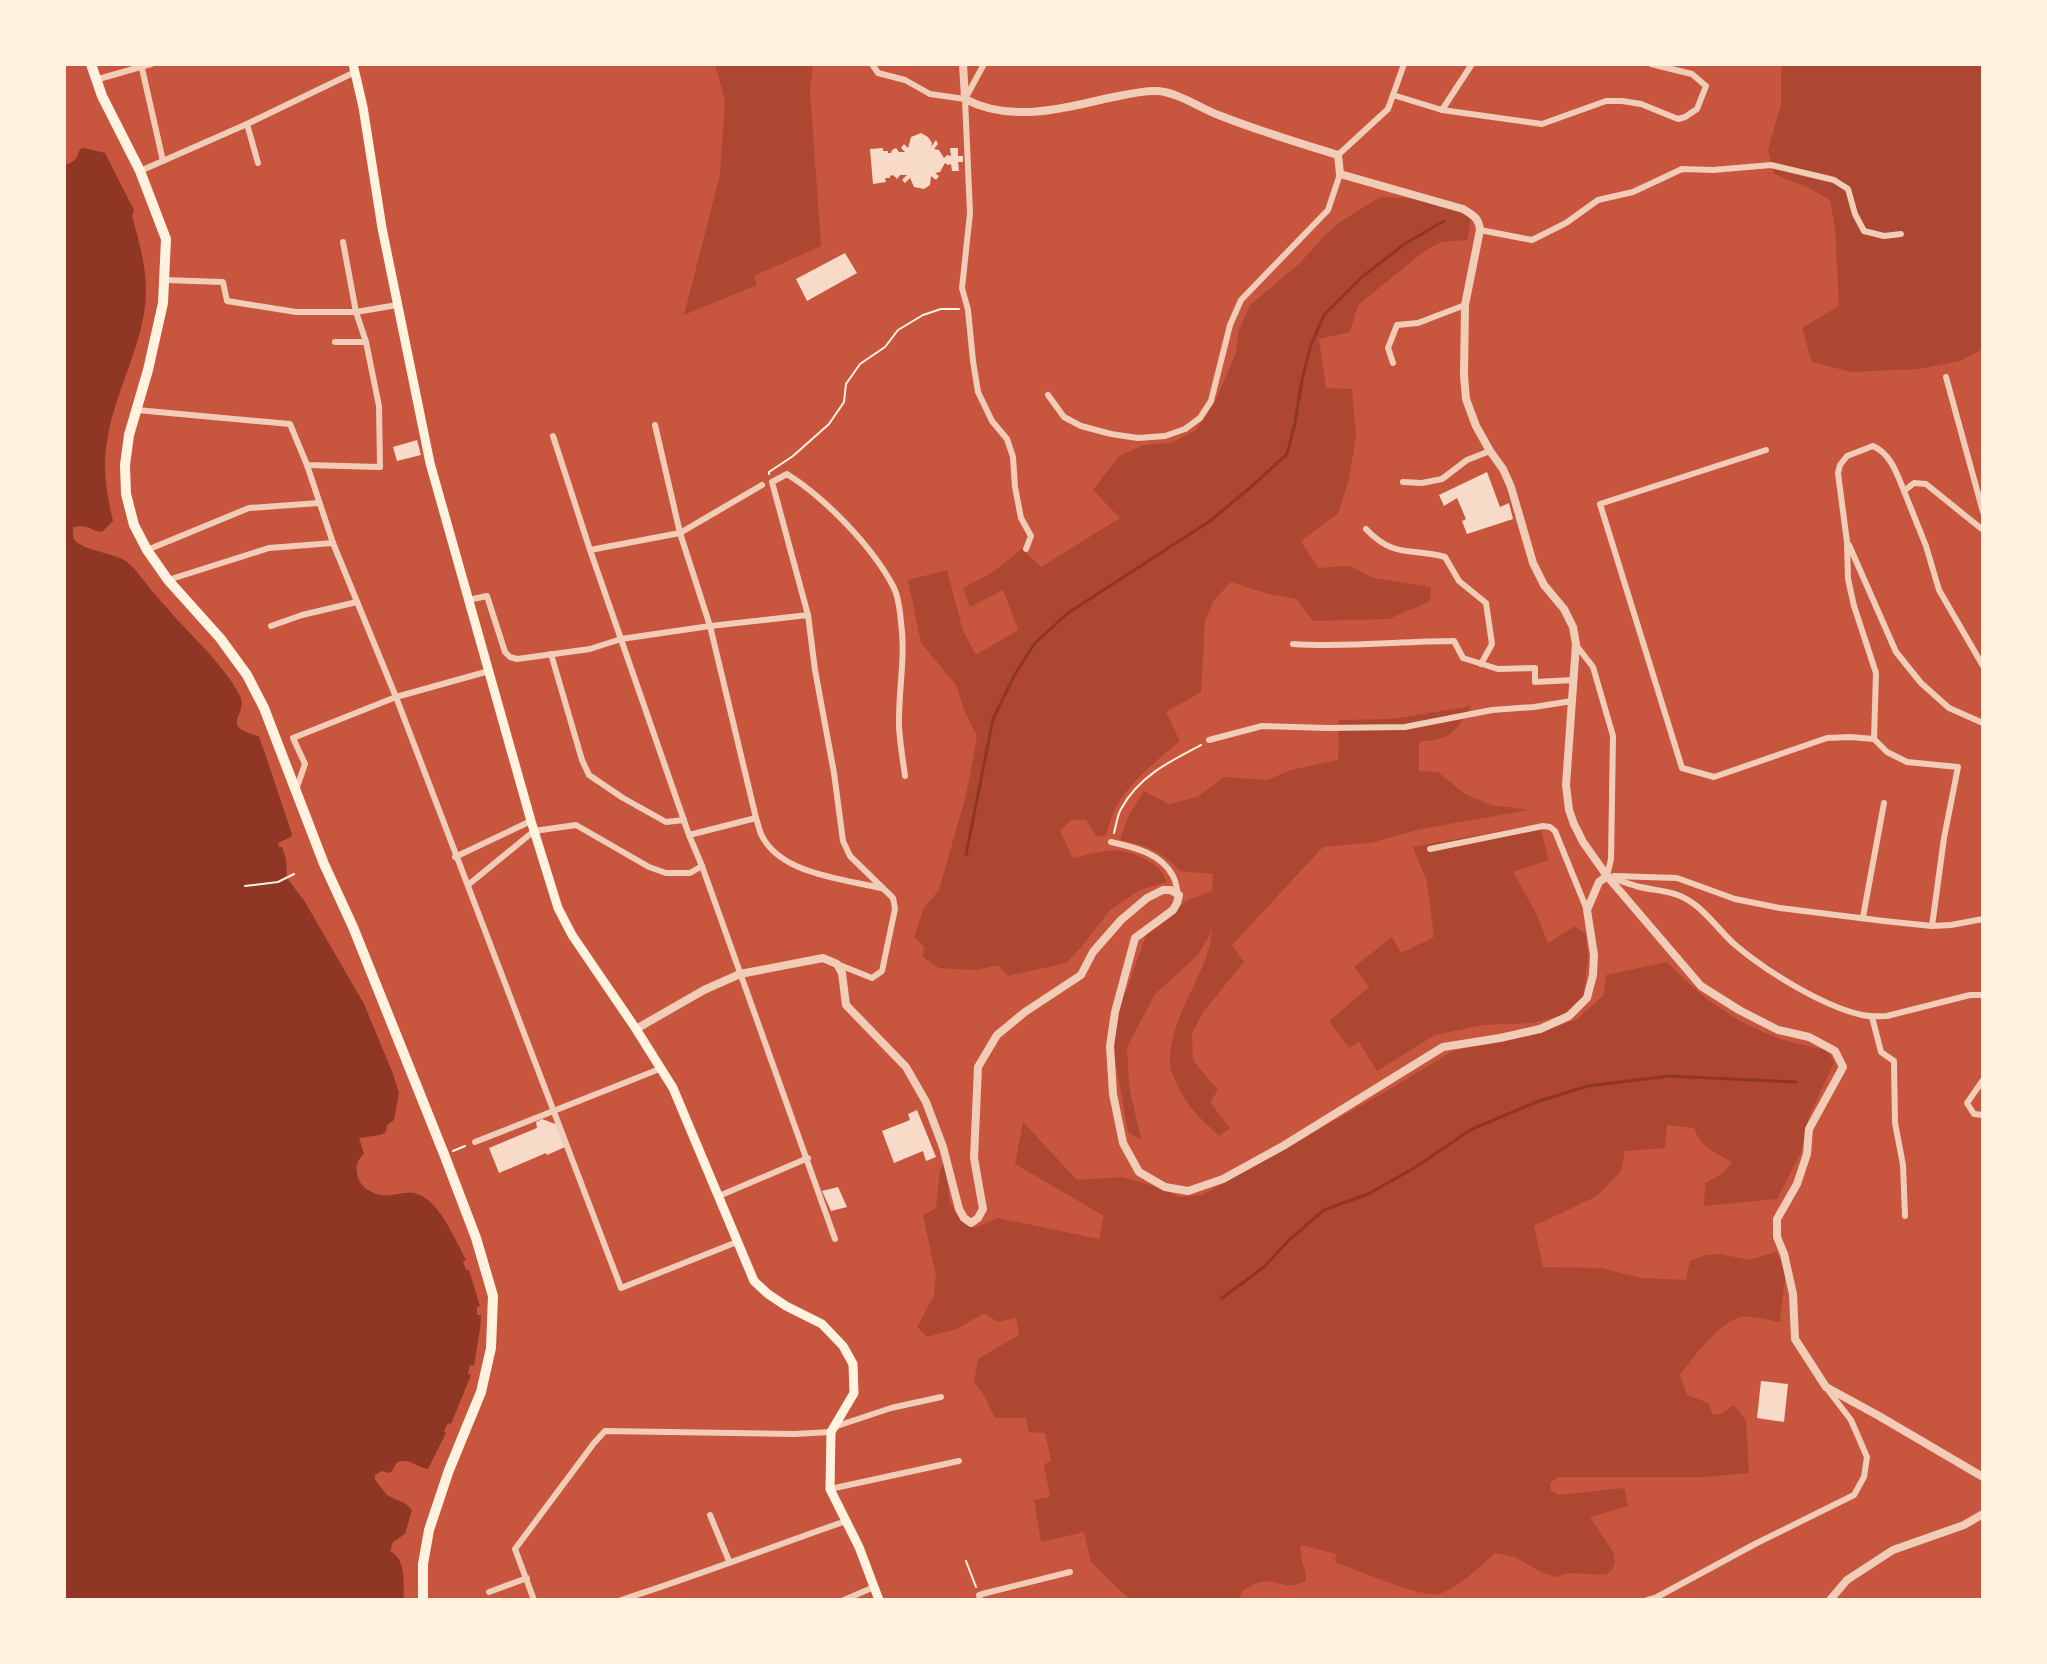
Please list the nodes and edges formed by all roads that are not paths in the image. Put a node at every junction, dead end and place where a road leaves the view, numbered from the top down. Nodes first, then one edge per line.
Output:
1 (91, 64) edge
2 (151, 64) edge
3 (872, 64) edge
4 (963, 64) edge
5 (984, 64) edge
6 (1404, 64) edge
7 (1472, 64) edge
8 (1651, 64) edge
9 (141, 66) edge
10 (354, 68) edge
11 (95, 80) junction
12 (1393, 95) junction
13 (965, 99) junction
14 (1442, 110) junction
15 (247, 124) junction
16 (1338, 155) junction
17 (163, 161) junction
18 (258, 163) dead end
19 (140, 171) junction
20 (1340, 174) junction
21 (1480, 230) junction
22 (1901, 234) dead end
23 (343, 242) dead end
24 (164, 280) junction
25 (397, 305) junction
26 (1465, 305) junction
27 (356, 312) junction
28 (335, 342) dead end
29 (366, 342) junction
30 (1393, 363) dead end
31 (1946, 377) dead end
32 (1048, 395) dead end
33 (137, 410) junction
34 (655, 425) dead end
35 (553, 436) dead end
36 (1766, 450) dead end
37 (1490, 451) junction
38 (307, 465) junction
39 (1403, 482) dead end
40 (762, 485) dead end
41 (1904, 491) junction
42 (319, 503) junction
43 (1983, 512) edge
44 (1366, 529) dead end
45 (1983, 530) edge
46 (680, 533) junction
47 (1847, 542) junction
48 (333, 543) junction
49 (1026, 549) dead end
50 (147, 550) junction
51 (590, 550) junction
52 (168, 580) junction
53 (468, 600) junction
54 (357, 602) junction
55 (808, 615) junction
56 (271, 626) dead end
57 (710, 626) junction
58 (621, 639) junction
59 (1293, 644) dead end
60 (1576, 644) junction
61 (551, 654) junction
62 (1481, 664) junction
63 (1983, 666) edge
64 (489, 671) junction
65 (1573, 680) junction
66 (396, 697) junction
67 (1572, 701) junction
68 (1983, 723) edge
69 (1874, 739) junction
70 (1209, 740) road end
71 (905, 776) dead end
72 (295, 791) junction
73 (1884, 803) dead end
74 (756, 818) junction
75 (684, 820) junction
76 (532, 826) junction
77 (689, 835) junction
78 (1111, 842) road end
79 (1430, 849) dead end
80 (455, 857) junction
81 (702, 866) junction
82 (1607, 876) junction
83 (468, 885) junction
84 (881, 888) junction
85 (1179, 895) junction
86 (1587, 910) junction
87 (1863, 917) junction
88 (1983, 919) edge
89 (1932, 926) junction
90 (837, 964) junction
91 (740, 974) junction
92 (1983, 995) edge
93 (1872, 1017) junction
94 (636, 1029) junction
95 (662, 1068) junction
96 (1983, 1080) edge
97 (554, 1110) junction
98 (1983, 1115) edge
99 (475, 1142) road end
100 (808, 1158) junction
101 (719, 1196) junction
102 (1905, 1216) dead end
103 (835, 1239) dead end
104 (737, 1242) junction
105 (1826, 1387) junction
106 (941, 1397) dead end
107 (832, 1430) junction
108 (959, 1461) dead end
109 (1983, 1477) edge
110 (830, 1489) junction
111 (1983, 1514) edge
112 (710, 1515) dead end
113 (846, 1521) junction
114 (729, 1561) junction
115 (1070, 1572) dead end
116 (527, 1578) junction
117 (874, 1587) junction
118 (489, 1592) dead end
119 (980, 1598) edge
120 (423, 1600) edge
121 (534, 1600) edge
122 (621, 1600) edge
123 (844, 1600) edge
124 (879, 1600) edge
125 (1647, 1600) edge
126 (1830, 1600) edge

1 - 11 main road
2 - 9 street
3 - 13 street
4 - 13 street
5 - 13 street
6 - 12 street
7 - 14 street
8 - 14 street
9 - 11 street
9 - 17 street
10 - 15 street
10 - 25 main road
11 - 19 main road
12 - 14 street
12 - 16 street
13 - 16 street
13 - 49 street
15 - 17 street
15 - 18 street
16 - 20 street
17 - 19 street
19 - 24 main road
20 - 21 street
20 - 32 street
21 - 22 street
21 - 26 street
23 - 27 street
24 - 27 street
24 - 33 main road
25 - 27 street
25 - 53 main road
26 - 30 street
26 - 37 street
27 - 29 street
28 - 29 street
29 - 38 street
31 - 43 street
33 - 38 street
33 - 50 main road
34 - 46 street
35 - 51 street
36 - 69 street
37 - 39 street
37 - 60 street
38 - 42 street
40 - 46 street
41 - 45 street
41 - 47 street
41 - 63 street
42 - 48 street
42 - 50 street
44 - 62 street
46 - 51 street
46 - 57 street
47 - 68 street
47 - 69 street
48 - 52 street
48 - 54 street
50 - 52 main road
51 - 58 street
52 - 72 main road
53 - 61 street
53 - 64 main road
54 - 56 street
54 - 66 street
55 - 57 street
55 - 71 street
55 - 84 street
57 - 58 street
57 - 74 street
58 - 61 street
58 - 75 street
59 - 62 street
60 - 65 street
60 - 82 street
61 - 75 street
62 - 65 street
64 - 66 street
64 - 76 main road
65 - 67 street
66 - 72 street
66 - 80 street
67 - 70 street
67 - 82 street
69 - 89 street
72 - 120 main road
73 - 87 street
74 - 77 street
74 - 84 street
75 - 77 street
76 - 80 street
76 - 81 street
76 - 83 street
76 - 94 main road
77 - 81 street
78 - 85 street
79 - 86 street
80 - 83 street
81 - 91 street
82 - 86 street
82 - 87 street
82 - 93 street
82 - 105 street
83 - 97 street
84 - 90 street
85 - 86 street
85 - 90 street
87 - 89 street
88 - 89 street
90 - 91 street
91 - 94 street
91 - 100 street
92 - 93 street
93 - 102 street
94 - 95 main road
95 - 97 street
95 - 101 main road
96 - 98 street
97 - 99 street
97 - 104 street
100 - 101 street
100 - 103 street
101 - 104 main road
104 - 107 main road
105 - 109 street
105 - 125 street
106 - 107 street
107 - 110 main road
107 - 116 street
108 - 110 street
110 - 113 main road
111 - 126 street
112 - 114 street
113 - 114 street
113 - 117 main road
114 - 122 street
115 - 119 street
116 - 118 street
116 - 121 street
117 - 123 street
117 - 124 main road

